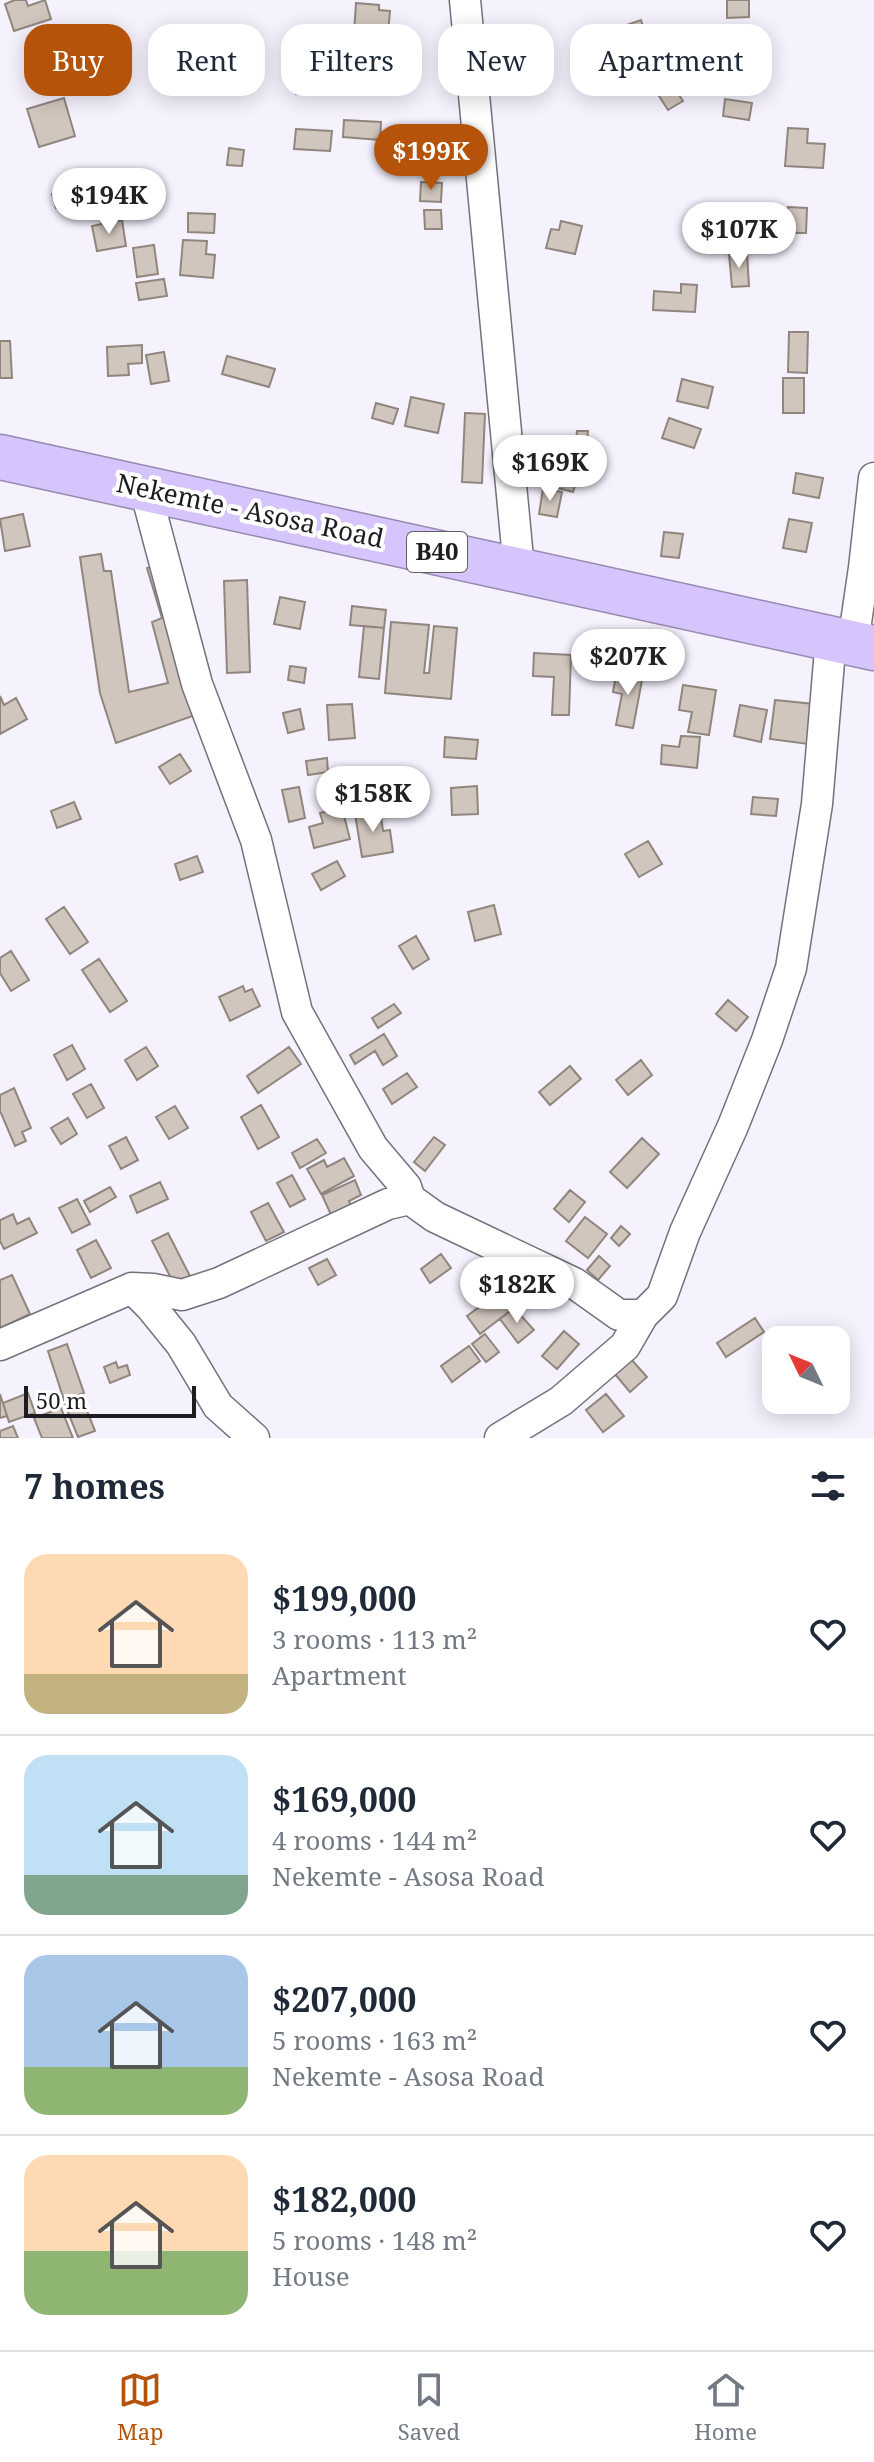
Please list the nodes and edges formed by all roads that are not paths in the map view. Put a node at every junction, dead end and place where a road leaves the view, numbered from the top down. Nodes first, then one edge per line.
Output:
1 (465, 0) edge
2 (0, 457) edge
3 (874, 478) edge
4 (145, 489) junction
5 (519, 569) junction
6 (853, 643) edge
7 (410, 1199) junction
8 (132, 1288) junction
9 (643, 1315) junction
10 (0, 1345) edge
11 (254, 1438) edge
12 (500, 1438) edge

1 - 5 street
2 - 4 highway, Nekemte - Asosa Road / B40
3 - 6 street
4 - 5 highway, Nekemte - Asosa Road / B40
4 - 7 street
5 - 6 highway, Nekemte - Asosa Road / B40
6 - 9 street
7 - 8 street
7 - 9 street
8 - 10 street
8 - 11 street
9 - 12 street

